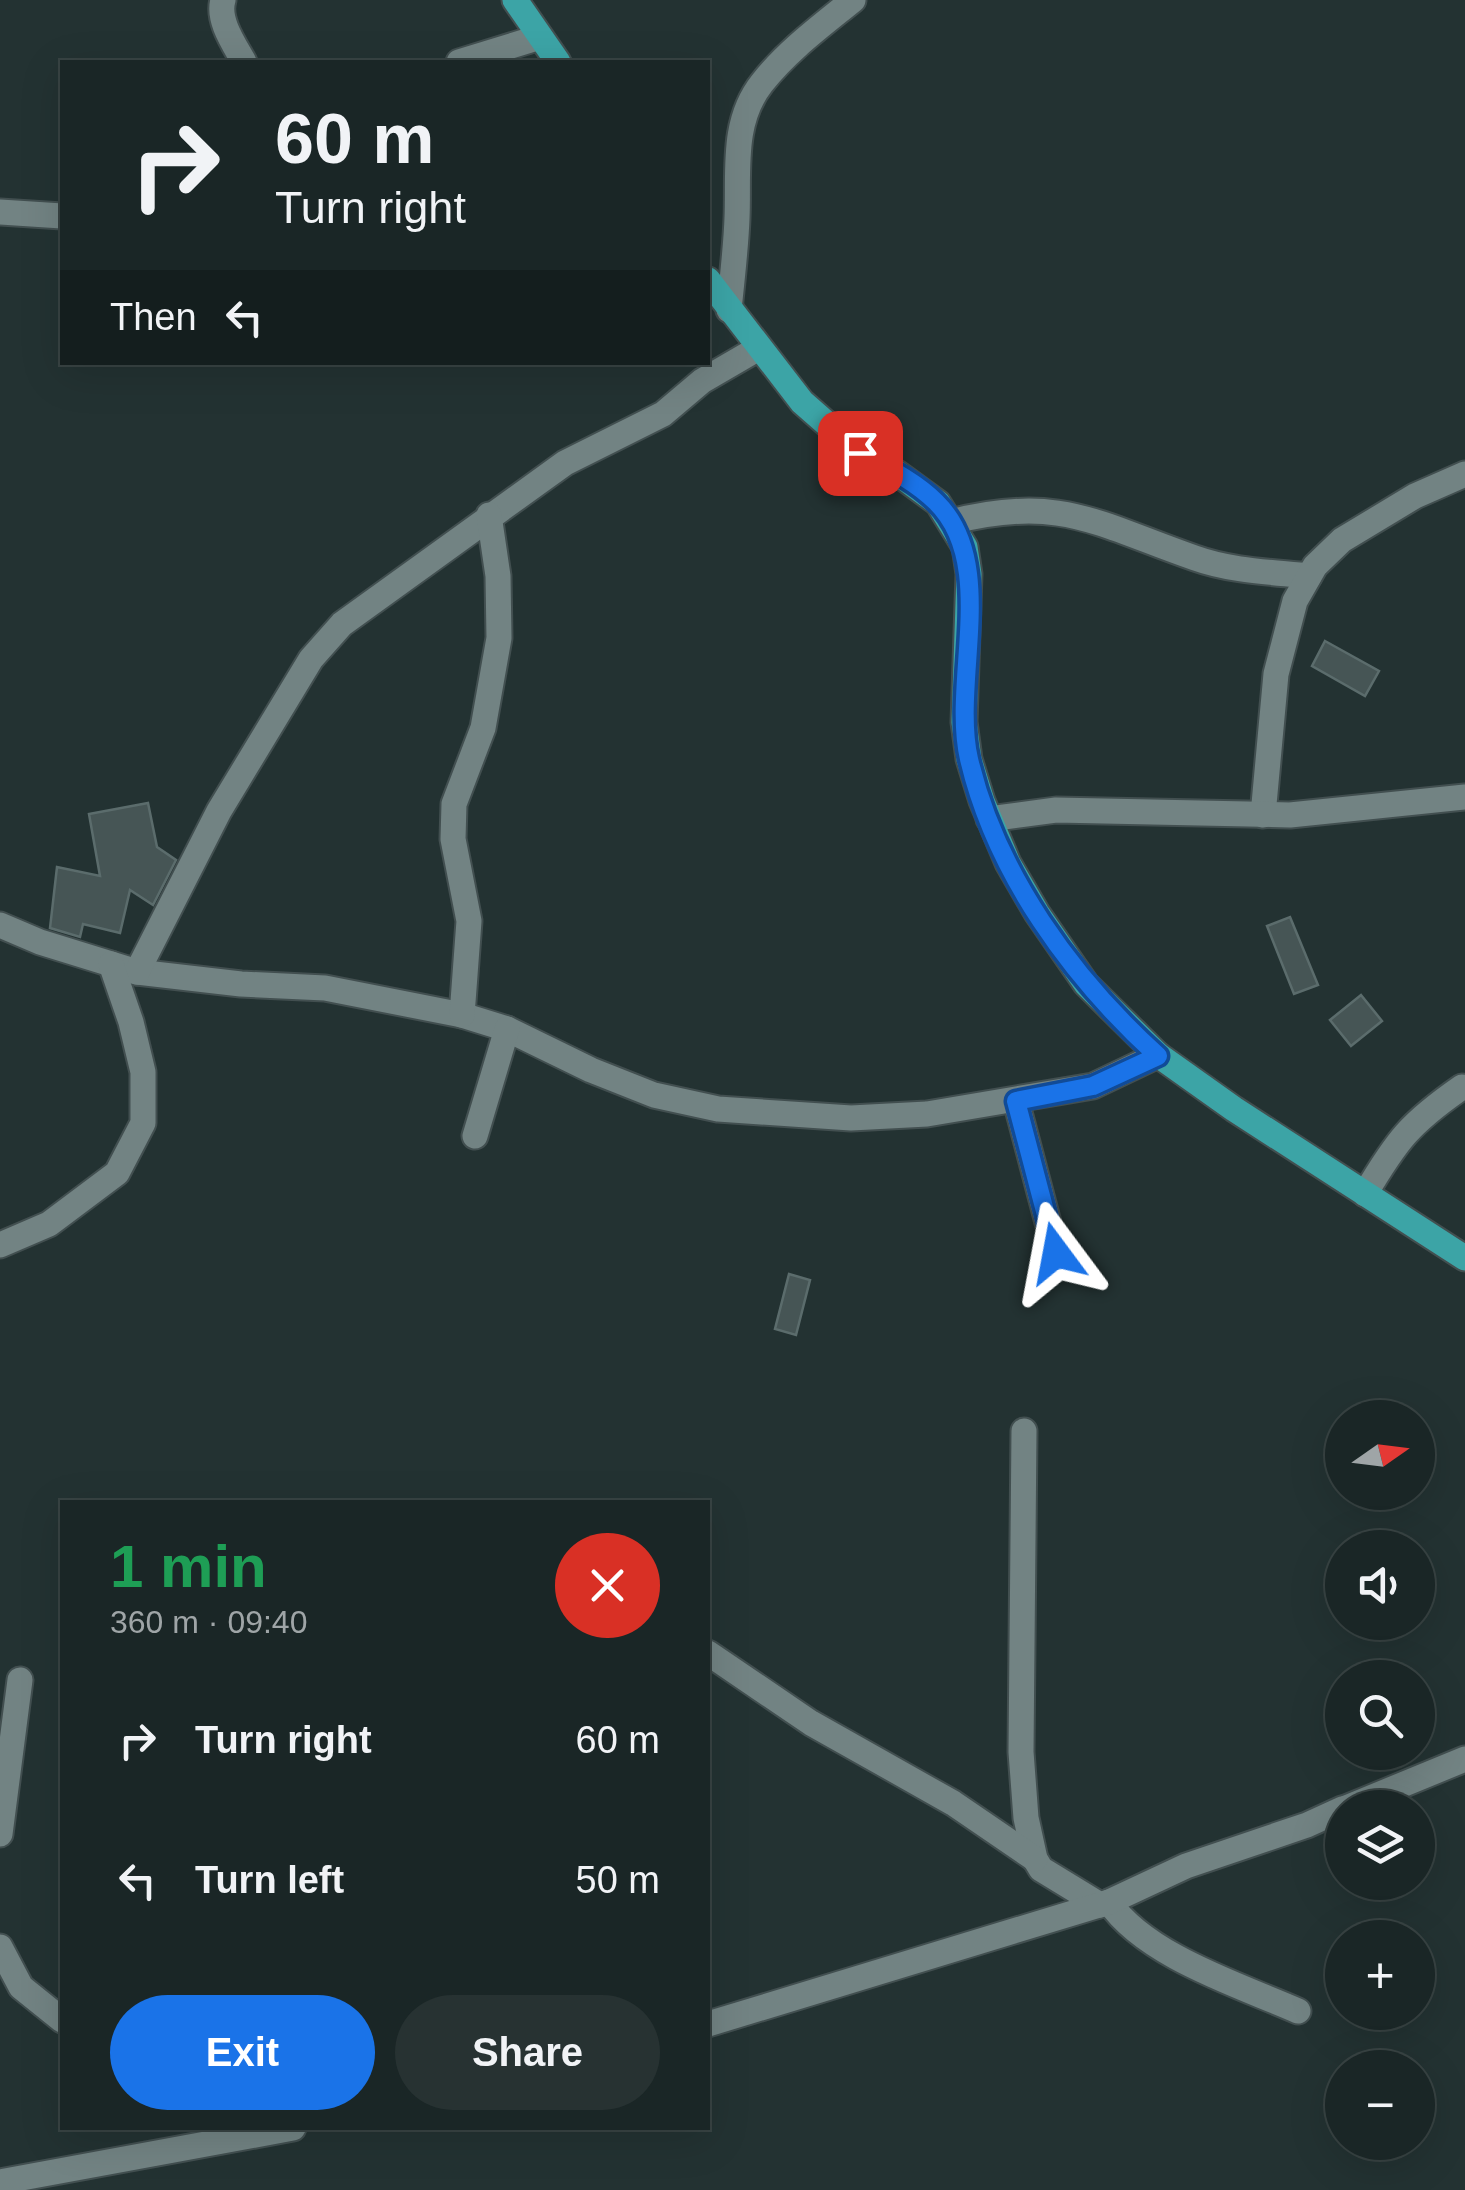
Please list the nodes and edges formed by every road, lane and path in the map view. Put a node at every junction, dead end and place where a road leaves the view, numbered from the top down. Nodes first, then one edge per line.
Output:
1 (223, 0) edge
2 (515, 0) edge
3 (853, 0) edge
4 (540, 37) junction
5 (243, 60) edge
6 (465, 60) edge
7 (557, 60) edge
8 (0, 212) edge
9 (60, 216) edge
10 (710, 283) edge
11 (729, 310) junction
12 (758, 349) junction
13 (1465, 474) edge
14 (489, 515) junction
15 (951, 522) junction
16 (1309, 576) junction
17 (1465, 797) edge
18 (1264, 814) junction
19 (989, 819) junction
20 (0, 925) edge
21 (110, 964) junction
22 (137, 972) junction
23 (462, 1015) junction
24 (507, 1029) junction
25 (1158, 1056) junction
26 (1462, 1088) dead end
27 (1016, 1101) junction
28 (475, 1136) dead end
29 (1365, 1194) junction
30 (0, 1245) edge
31 (1056, 1253) dead end
32 (1465, 1258) edge
33 (1024, 1431) dead end
34 (710, 1653) edge
35 (20, 1680) dead end
36 (1465, 1759) edge
37 (1388, 1790) edge
38 (1325, 1817) edge
39 (0, 1834) edge
40 (1035, 1859) junction
41 (1104, 1903) junction
42 (0, 1947) edge
43 (1298, 2011) dead end
44 (60, 2018) edge
45 (710, 2023) edge
46 (269, 2130) edge
47 (185, 2137) edge
48 (66, 2180) edge
49 (0, 2182) edge

1 - 5 street
2 - 4 main road
3 - 11 street
4 - 6 street
4 - 7 main road
8 - 9 street
10 - 11 main road
11 - 12 main road
12 - 14 street
12 - 15 main road
13 - 16 street
14 - 22 street
14 - 23 street
15 - 16 street
15 - 19 main road
16 - 18 street
17 - 18 street
18 - 19 street
19 - 25 main road
20 - 21 street
21 - 22 street
21 - 30 street
22 - 23 street
23 - 24 street
24 - 27 street
24 - 28 street
25 - 27 street
25 - 29 main road
26 - 29 street
27 - 31 street
29 - 32 main road
33 - 40 street
34 - 40 street
35 - 39 street
36 - 37 street
38 - 41 street
40 - 41 street
41 - 43 street
41 - 45 street
42 - 44 street
46 - 47 street
47 - 48 street
48 - 49 street

